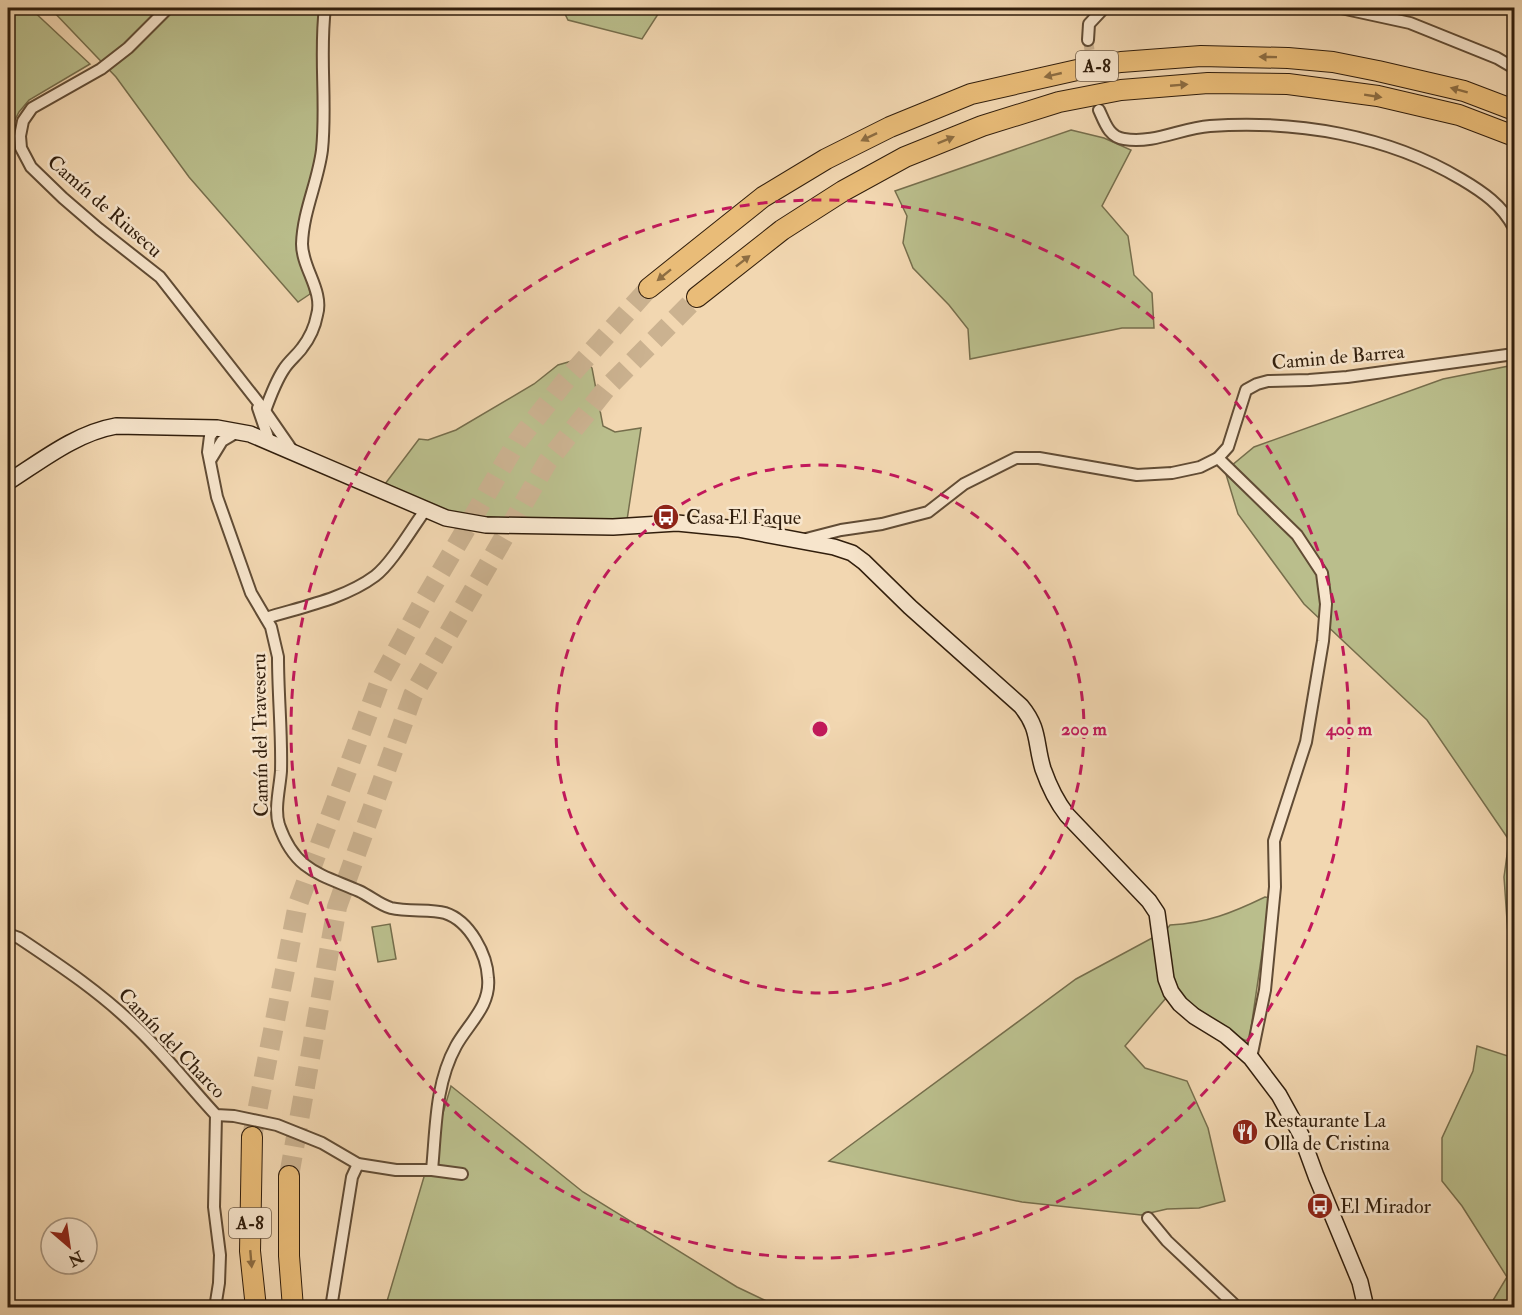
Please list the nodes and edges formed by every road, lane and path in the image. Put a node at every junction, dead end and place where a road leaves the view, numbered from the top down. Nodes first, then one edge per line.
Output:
1 (168, 8) edge
2 (325, 8) edge
3 (1105, 8) edge
4 (1341, 8) edge
5 (1088, 40) tunnel mouth
6 (1515, 68) edge
7 (1099, 110) tunnel mouth
8 (1515, 110) edge
9 (1515, 136) edge
10 (1515, 228) edge
11 (649, 288) tunnel mouth
12 (697, 297) tunnel mouth
13 (1515, 354) edge
14 (263, 414) junction
15 (273, 423) junction
16 (217, 428) junction
17 (245, 433) junction
18 (270, 443) junction
19 (296, 454) junction
20 (213, 455) junction
21 (1218, 458) junction
22 (8, 482) edge
23 (426, 509) junction
24 (803, 540) junction
25 (266, 618) junction
26 (8, 934) edge
27 (1251, 1058) junction
28 (216, 1115) junction
29 (252, 1137) tunnel mouth
30 (358, 1164) junction
31 (432, 1170) junction
32 (462, 1174) dead end
33 (288, 1176) tunnel mouth
34 (1148, 1218) dead end
35 (1231, 1305) edge
36 (215, 1308) edge
37 (256, 1308) edge
38 (293, 1308) edge
39 (331, 1308) edge
40 (1366, 1308) edge

1 - 14 street, Camín de Riusecu
2 - 14 street
3 - 5 street
4 - 6 street
7 - 10 street
8 -> 11 highway, A-8
12 -> 9 highway, A-8
13 - 21 street, Camin de Barrea
14 - 15 street, Camín de Riusecu
14 - 17 street
14 - 18 street, Camín de Riusecu
15 - 18 street
15 - 19 street, Camín de Riusecu
16 - 17 street
16 - 20 street, Camín del Traveseru
16 - 22 street
17 - 18 street
17 - 20 street
18 - 19 street
19 - 23 street
20 - 25 street, Camín del Traveseru
21 - 24 street
21 - 27 street
23 - 24 street
23 - 25 street
24 - 27 street
25 - 31 street, Camín del Traveseru
26 - 28 street, Camín del Charco
27 - 40 street
28 - 30 street, Camín del Charco
28 - 36 street
29 -> 37 highway, A-8
30 - 31 street, Camín del Charco
30 - 39 street
31 - 32 street, Camín del Charco
33 - 38 highway, A-8
34 - 35 street

